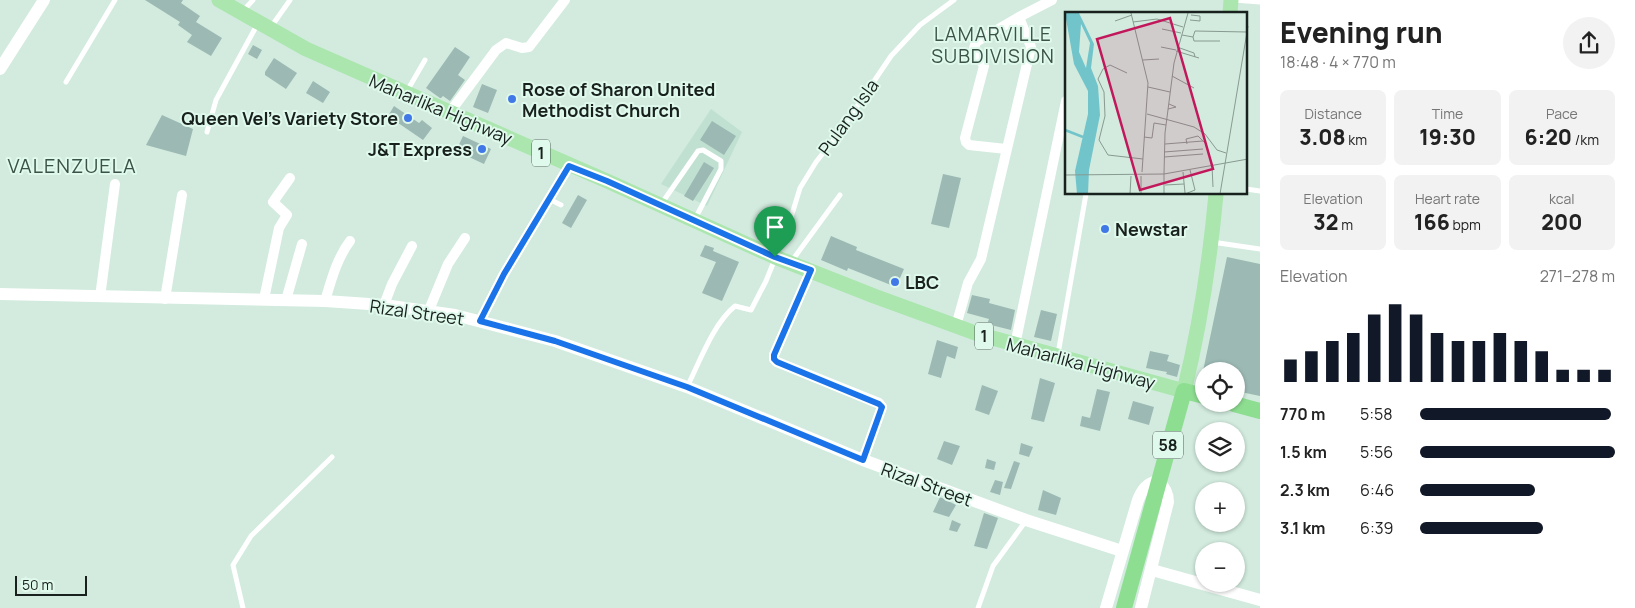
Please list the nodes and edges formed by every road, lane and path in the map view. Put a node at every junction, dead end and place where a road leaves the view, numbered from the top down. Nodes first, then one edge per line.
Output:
1 (44, 0) edge
2 (115, 0) edge
3 (219, 0) edge
4 (253, 0) edge
5 (290, 0) edge
6 (565, 0) edge
7 (954, 0) edge
8 (1052, 0) edge
9 (1231, 0) edge
10 (1260, 2) edge
11 (241, 14) junction
12 (1018, 17) junction
13 (264, 27) junction
14 (425, 60) dead end
15 (0, 69) edge
16 (66, 82) dead end
17 (405, 94) junction
18 (1065, 106) edge
19 (450, 112) junction
20 (207, 132) dead end
21 (1006, 149) junction
22 (569, 166) junction
23 (290, 178) dead end
24 (114, 184) dead end
25 (840, 195) dead end
26 (1086, 195) edge
27 (1216, 195) edge
28 (182, 196) dead end
29 (549, 199) junction
30 (561, 205) dead end
31 (661, 206) junction
32 (694, 221) junction
33 (465, 238) dead end
34 (350, 241) dead end
35 (1212, 242) junction
36 (302, 244) dead end
37 (412, 246) dead end
38 (1260, 249) edge
39 (775, 257) junction
40 (791, 262) junction
41 (811, 270) junction
42 (0, 294) edge
43 (100, 297) junction
44 (165, 299) junction
45 (264, 300) junction
46 (286, 300) junction
47 (324, 301) junction
48 (384, 305) junction
49 (428, 310) junction
50 (480, 321) junction
51 (956, 326) junction
52 (1015, 345) junction
53 (1057, 356) junction
54 (687, 387) junction
55 (1184, 390) junction
56 (1195, 393) edge
57 (1245, 407) edge
58 (1260, 411) edge
59 (332, 457) dead end
60 (863, 460) junction
61 (1158, 481) junction
62 (1026, 520) junction
63 (1122, 551) junction
64 (1152, 570) junction
65 (1260, 600) edge
66 (242, 608) edge
67 (978, 608) edge
68 (1106, 608) edge
69 (1124, 608) edge
70 (1141, 608) edge

1 - 15 street
2 - 16 lane
3 - 11 main road, Maharlika Highway / 1
4 - 11 lane
5 - 13 lane
6 - 19 street
7 - 39 lane, Pulang Isla
8 - 12 street
9 - 10 lane
11 - 13 main road, Maharlika Highway / 1
12 - 21 street
12 - 21 street
13 - 17 main road, Maharlika Highway / 1
13 - 20 lane
14 - 17 lane
17 - 19 main road, Maharlika Highway / 1
18 - 52 street
19 - 22 main road, Maharlika Highway / 1
21 - 51 street
22 - 29 street
22 - 31 main road, Maharlika Highway / 1
23 - 45 street
24 - 43 street
25 - 40 lane
26 - 53 lane
27 - 35 main road
28 - 44 street
29 - 30 lane
29 - 50 street
31 - 32 main road, Maharlika Highway / 1
31 - 32 lane
32 - 39 main road, Maharlika Highway / 1
33 - 49 street
34 - 47 street
35 - 38 lane
35 - 55 main road
36 - 46 street
37 - 48 street
39 - 40 main road, Maharlika Highway / 1
39 - 54 lane, Pulang Isla
40 - 41 main road, Maharlika Highway / 1
41 - 51 main road, Maharlika Highway / 1
41 - 60 street
42 - 43 street, Rizal Street
43 - 44 street, Rizal Street
44 - 45 street, Rizal Street
45 - 46 street, Rizal Street
46 - 47 street, Rizal Street
47 - 48 street, Rizal Street
48 - 49 street, Rizal Street
49 - 50 street, Rizal Street
50 - 54 street, Rizal Street
51 - 52 main road, Maharlika Highway / 1
52 - 53 main road, Maharlika Highway / 1
53 - 55 main road, Maharlika Highway / 1
54 - 60 street, Rizal Street
55 - 56 highway, Maharlika Highway / 1
55 - 61 highway, 58
57 - 58 highway
59 - 66 lane
60 - 62 street, Rizal Street
61 - 63 street
61 - 64 street
61 - 69 highway, 58
62 - 63 street, Rizal Street
62 - 67 lane
63 - 68 street
64 - 65 street
64 - 70 street

